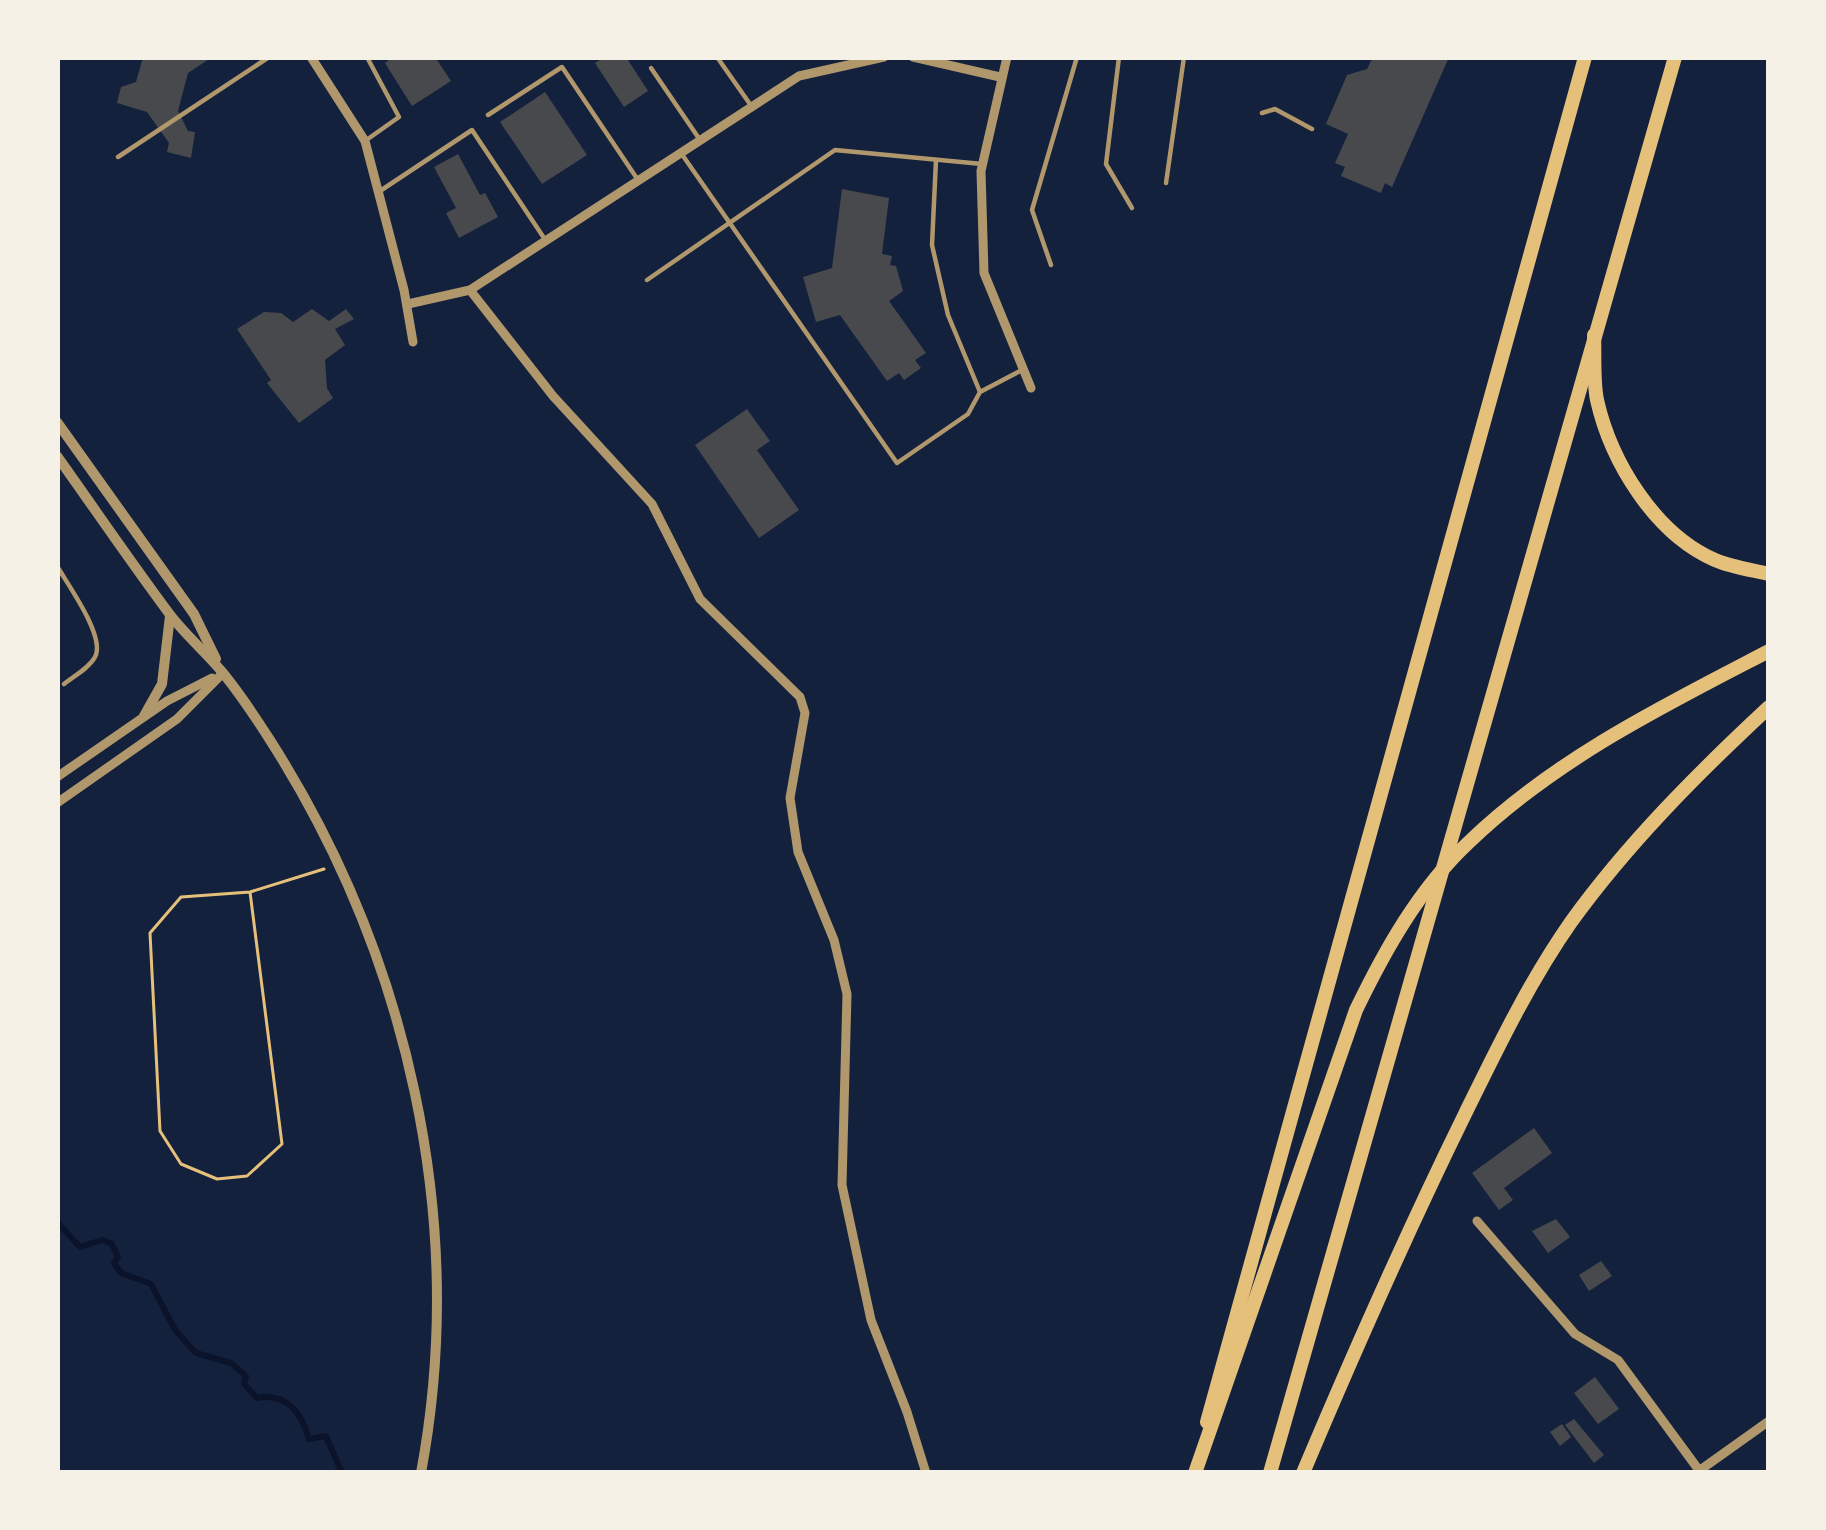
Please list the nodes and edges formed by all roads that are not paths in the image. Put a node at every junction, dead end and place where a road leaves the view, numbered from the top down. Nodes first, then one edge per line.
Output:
1 (269, 57) edge
2 (311, 57) edge
3 (372, 57) edge
4 (717, 57) edge
5 (884, 57) edge
6 (914, 57) edge
7 (1007, 57) edge
8 (1077, 57) edge
9 (1118, 57) edge
10 (1184, 57) edge
11 (1585, 57) edge
12 (1674, 57) edge
13 (650, 68) dead end
14 (1000, 77) junction
15 (752, 106) junction
16 (1262, 113) dead end
17 (488, 116) dead end
18 (1312, 129) dead end
19 (700, 140) junction
20 (365, 141) junction
21 (681, 152) junction
22 (118, 157) dead end
23 (936, 160) junction
24 (982, 164) junction
25 (638, 180) junction
26 (1166, 183) dead end
27 (380, 191) junction
28 (1132, 208) dead end
29 (730, 220) junction
30 (546, 241) junction
31 (1051, 265) dead end
32 (647, 280) dead end
33 (470, 290) junction
34 (408, 304) junction
35 (1594, 335) junction
36 (413, 342) dead end
37 (1023, 370) junction
38 (1031, 388) dead end
39 (980, 392) junction
40 (57, 422) edge
41 (57, 456) edge
42 (57, 566) edge
43 (1769, 574) edge
44 (170, 616) junction
45 (1769, 651) edge
46 (223, 673) junction
47 (64, 683) dead end
48 (1769, 707) edge
49 (144, 716) junction
50 (57, 777) edge
51 (57, 803) edge
52 (1477, 1221) dead end
53 (1769, 1421) edge
54 (1699, 1472) edge
55 (421, 1473) edge
56 (926, 1473) edge
57 (1194, 1473) edge
58 (1270, 1473) edge
59 (1303, 1473) edge

1 - 22 lane
2 - 20 street
3 - 20 lane
4 - 15 lane
5 - 15 street
6 - 14 street
7 - 14 street
8 - 31 lane
9 - 28 lane
10 - 26 lane
11 - 57 main road
12 - 35 main road
13 - 19 lane
14 - 24 street
15 - 19 street
16 - 18 lane
17 - 25 lane
19 - 21 street
20 - 27 street
21 - 25 street
21 - 29 lane
23 - 24 lane
23 - 29 lane
23 - 39 lane
24 - 37 street
25 - 30 street
27 - 30 lane
27 - 34 street
29 - 32 lane
29 - 39 lane
30 - 33 street
33 - 34 street
33 - 56 street
34 - 36 street
35 - 43 main road
35 - 58 main road
37 - 38 street
37 - 39 lane
40 - 46 street
41 - 44 street
42 - 47 lane
44 - 46 street
44 - 49 street
45 - 57 main road
46 - 49 street
46 - 51 street
46 - 55 street
48 - 59 main road
49 - 50 street
52 - 54 street
53 - 54 street

